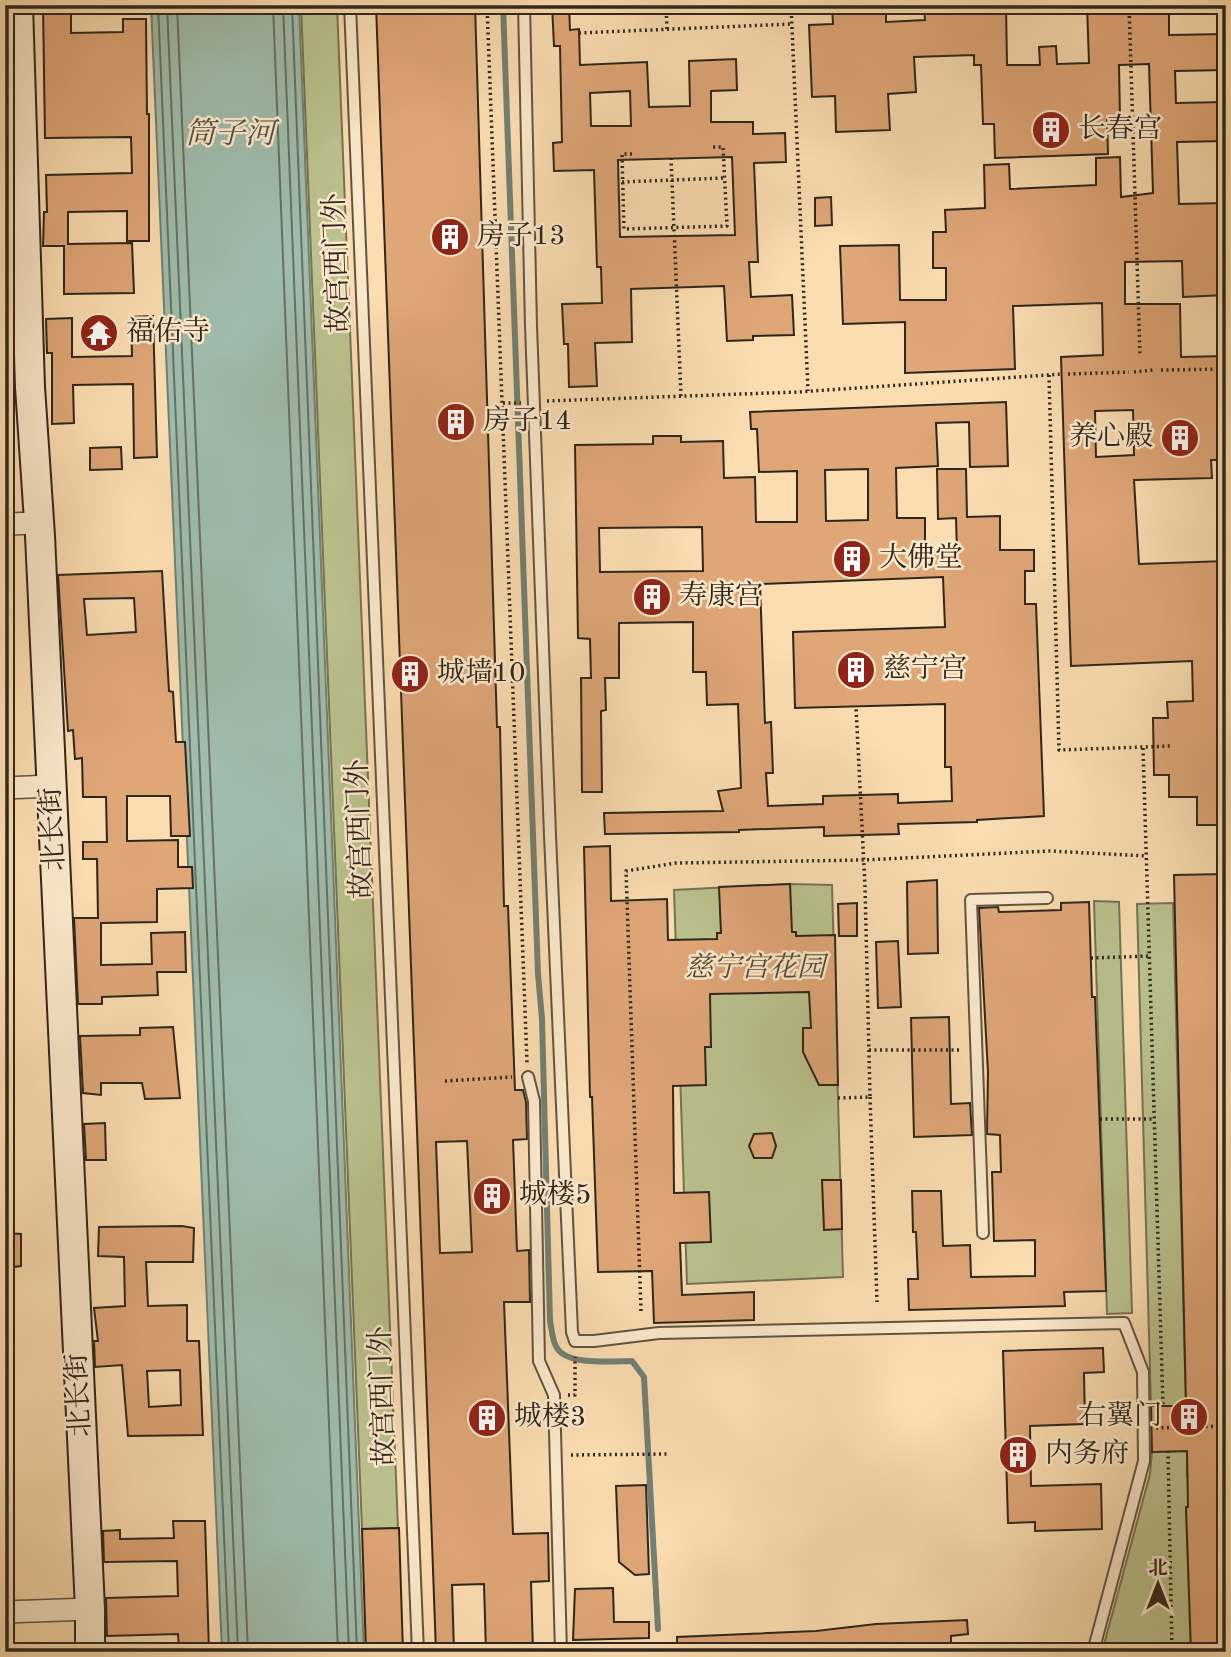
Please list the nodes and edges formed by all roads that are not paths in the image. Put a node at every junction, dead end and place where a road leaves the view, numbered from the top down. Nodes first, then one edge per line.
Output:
1 (18, 5) edge
2 (350, 5) edge
3 (524, 5) edge
4 (39, 523) junction
5 (5, 524) edge
6 (52, 786) junction
7 (5, 788) edge
8 (1047, 898) dead end
9 (528, 1077) road end
10 (983, 1233) dead end
11 (90, 1609) junction
12 (5, 1612) edge
13 (90, 1652) edge
14 (418, 1652) edge
15 (561, 1652) edge
16 (1093, 1652) edge

1 - 4 street, 北长街
2 - 14 lane, 故宫西门外
3 - 16 lane
4 - 5 street
4 - 6 street, 北长街
6 - 7 street
6 - 11 street, 北长街
8 - 10 lane
9 - 15 lane
11 - 12 street
11 - 13 street, 北长街

